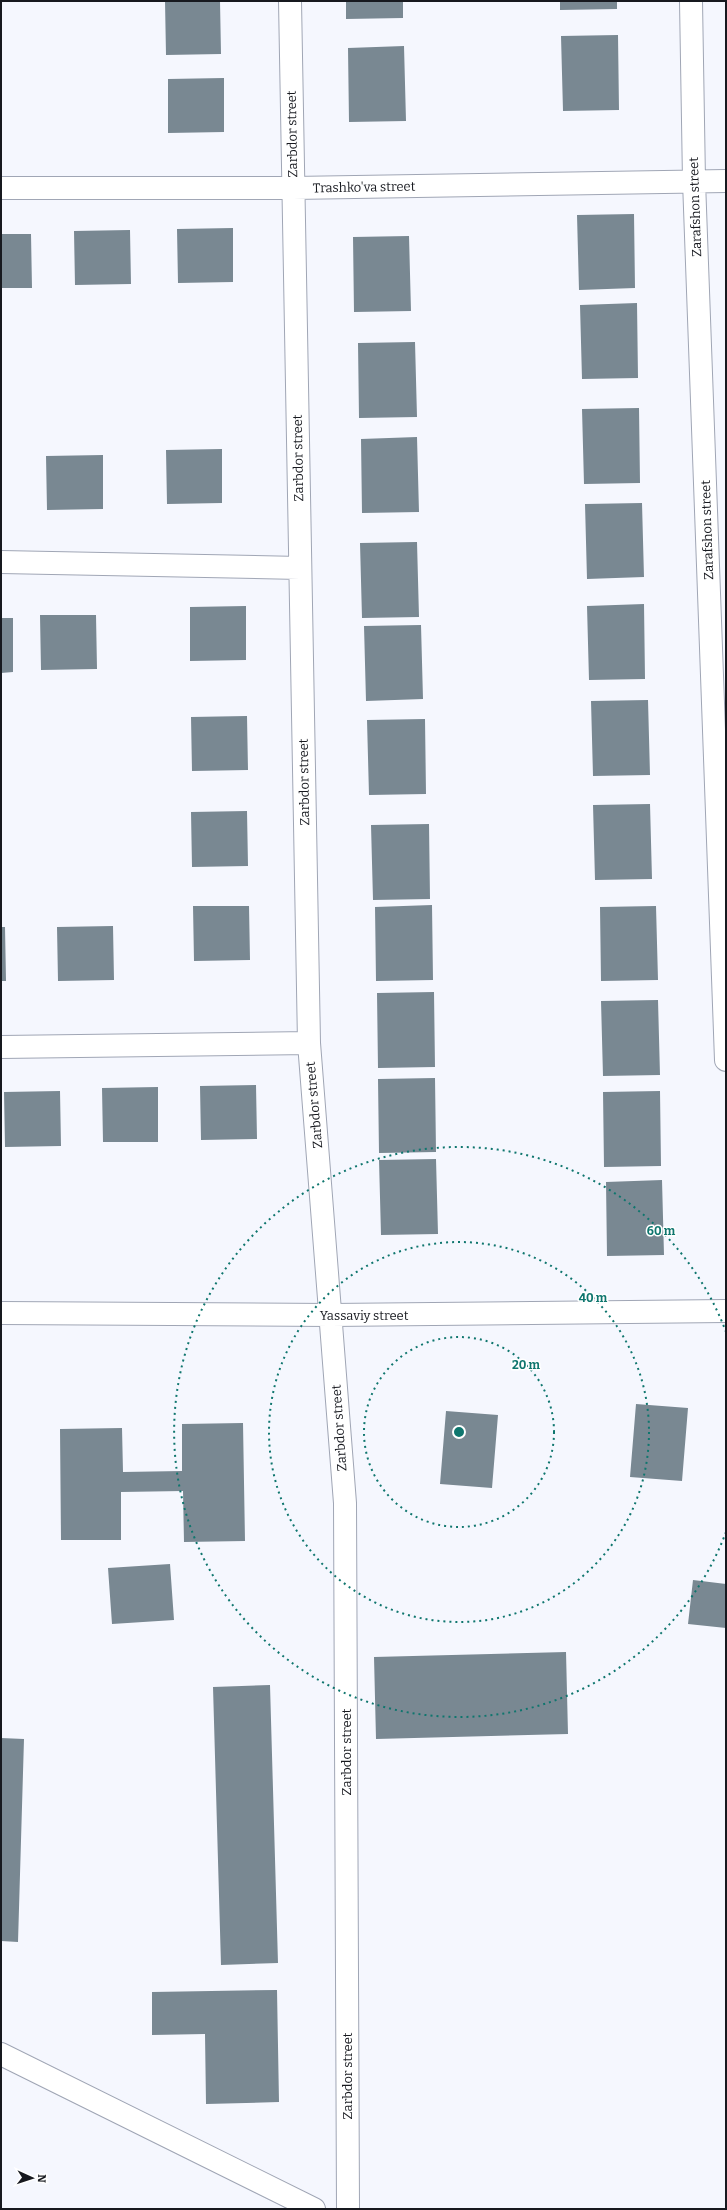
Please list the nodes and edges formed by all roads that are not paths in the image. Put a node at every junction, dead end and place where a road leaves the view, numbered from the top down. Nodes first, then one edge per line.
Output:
1 (290, 1) edge
2 (691, 1) edge
3 (694, 181) junction
4 (726, 181) edge
5 (1, 188) edge
6 (293, 188) junction
7 (1, 562) edge
8 (300, 568) junction
9 (309, 1043) junction
10 (1, 1047) edge
11 (726, 1060) edge
12 (726, 1311) edge
13 (1, 1313) edge
14 (331, 1315) junction
15 (1, 2054) edge
16 (314, 2209) edge
17 (348, 2209) edge

1 - 6 street, Zarbdor street
2 - 3 street, Zarafshon street
3 - 4 street, Trashko'va street
3 - 6 street, Trashko'va street
3 - 11 street, Zarafshon street
5 - 6 street, Trashko'va street
6 - 8 street, Zarbdor street
7 - 8 street
8 - 9 street, Zarbdor street
9 - 10 street
9 - 14 street, Zarbdor street
12 - 14 street, Yassaviy street
13 - 14 street, Yassaviy street
14 - 17 street, Zarbdor street
15 - 16 street

